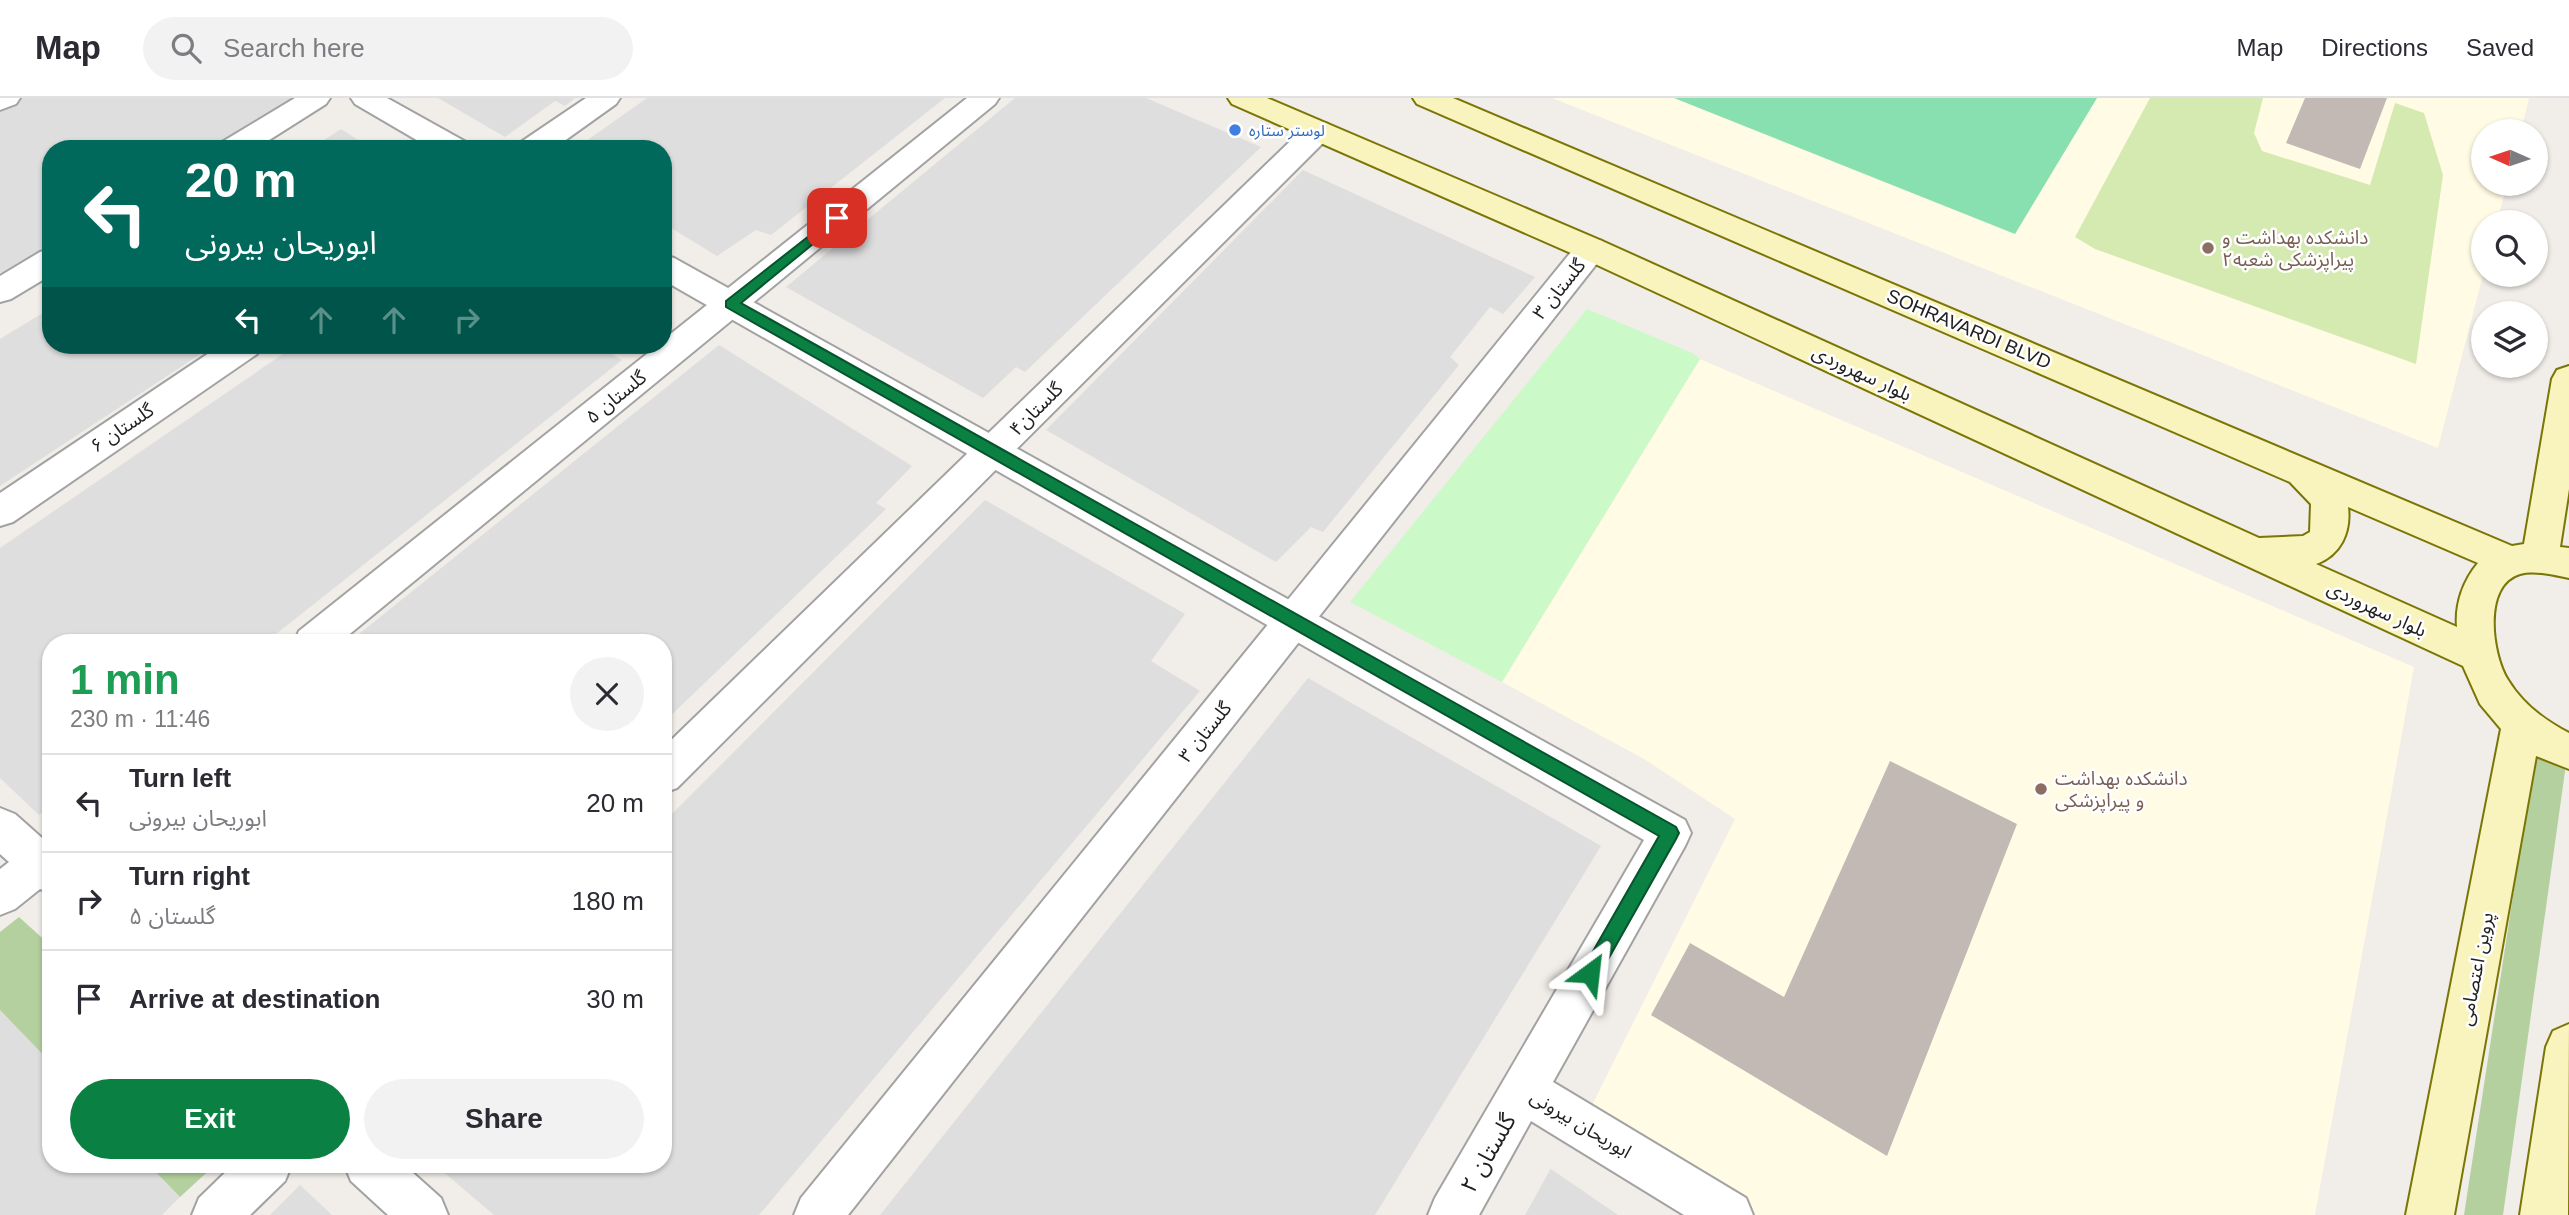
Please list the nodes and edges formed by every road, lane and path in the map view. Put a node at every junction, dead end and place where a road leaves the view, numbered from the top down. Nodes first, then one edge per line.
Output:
1 (6, 98) edge
2 (316, 98) edge
3 (365, 98) edge
4 (606, 98) edge
5 (985, 98) edge
6 (1242, 98) edge
7 (1427, 98) edge
8 (0, 101) edge
9 (1318, 131) junction
10 (248, 140) edge
11 (439, 140) edge
12 (544, 140) edge
13 (1591, 249) junction
14 (42, 265) edge
15 (672, 271) edge
16 (0, 291) edge
17 (731, 304) junction
18 (672, 352) edge
19 (232, 354) edge
20 (669, 354) edge
21 (2569, 379) edge
22 (993, 451) junction
23 (2298, 470) junction
24 (0, 512) edge
25 (2253, 552) junction
26 (2540, 561) edge
27 (1294, 621) junction
28 (323, 634) edge
29 (2479, 655) junction
30 (2522, 723) junction
31 (2569, 751) edge
32 (672, 766) edge
33 (0, 827) edge
34 (42, 859) edge
35 (42, 866) edge
36 (0, 895) edge
37 (2569, 1047) edge
38 (1524, 1090) junction
39 (259, 1173) edge
40 (378, 1173) edge
41 (216, 1215) edge
42 (424, 1215) edge
43 (818, 1215) edge
44 (1452, 1215) edge
45 (1729, 1215) edge
46 (2430, 1215) edge
47 (2544, 1215) edge

1 - 8 street
2 - 10 street
3 - 11 street
4 - 12 street
5 - 17 street, گلستان ۵
6 - 9 main road, بلوار سهروردی
7 - 23 main road, SOHRAVARDI BLVD
9 - 13 main road, بلوار سهروردی
9 - 22 street, گلستان۴
13 - 25 main road, بلوار سهروردی
13 - 27 street, گلستان ۳
14 - 16 street
15 - 17 street, ابوریحان بیرونی
17 - 18 street, گلستان ۵
17 - 22 street, ابوریحان بیرونی
19 - 24 street, گلستان ۶
20 - 28 street, گلستان ۵
21 - 26 main road
22 - 27 street, ابوریحان بیرونی
22 - 32 street, گلستان۴
23 - 25 main road
23 - 26 main road, SOHRAVARDI BLVD
25 - 29 main road, بلوار سهروردی
26 - 29 main road
27 - 38 street, ابوریحان بیرونی
27 - 43 street, گلستان ۳
29 - 30 main road
30 - 31 main road
30 - 46 main road, پروین اعتصامی
33 - 34 street
35 - 36 street
37 - 47 main road
38 - 44 street, گلستان ۲
38 - 45 street, ابوریحان بیرونی
39 - 41 street
40 - 42 street

